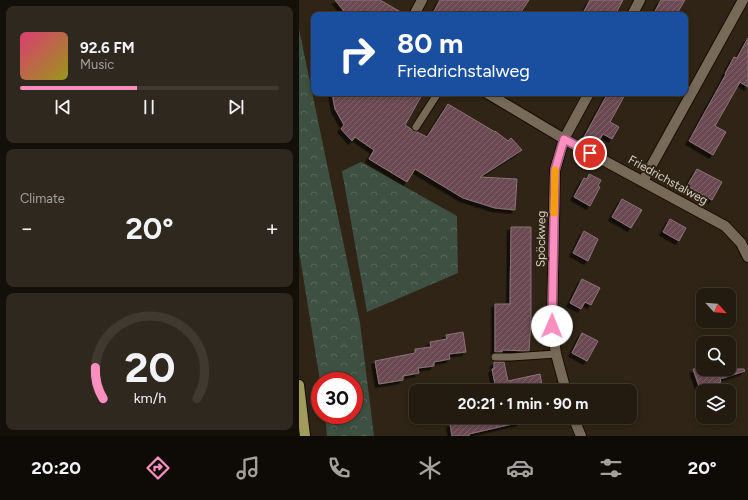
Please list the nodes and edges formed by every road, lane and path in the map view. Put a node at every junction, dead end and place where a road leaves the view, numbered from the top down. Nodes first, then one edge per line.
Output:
1 (421, 0) edge
2 (640, 0) edge
3 (743, 0) edge
4 (415, 12) edge
5 (634, 12) edge
6 (436, 96) edge
7 (492, 96) edge
8 (587, 96) edge
9 (416, 127) dead end
10 (564, 139) junction
11 (643, 181) junction
12 (748, 257) edge
13 (556, 354) junction
14 (495, 357) dead end
15 (564, 384) edge
16 (299, 385) edge
17 (576, 424) edge
18 (305, 436) edge
19 (581, 436) edge

1 - 4 street
2 - 5 street
3 - 11 street
6 - 9 lane
7 - 10 street, Friedrichstalweg
8 - 10 street, Spöckweg
10 - 11 street, Friedrichstalweg
10 - 13 street, Spöckweg
11 - 12 street, Friedrichstalweg
13 - 14 lane
13 - 15 street, Spöckweg
16 - 18 main road
17 - 19 street

